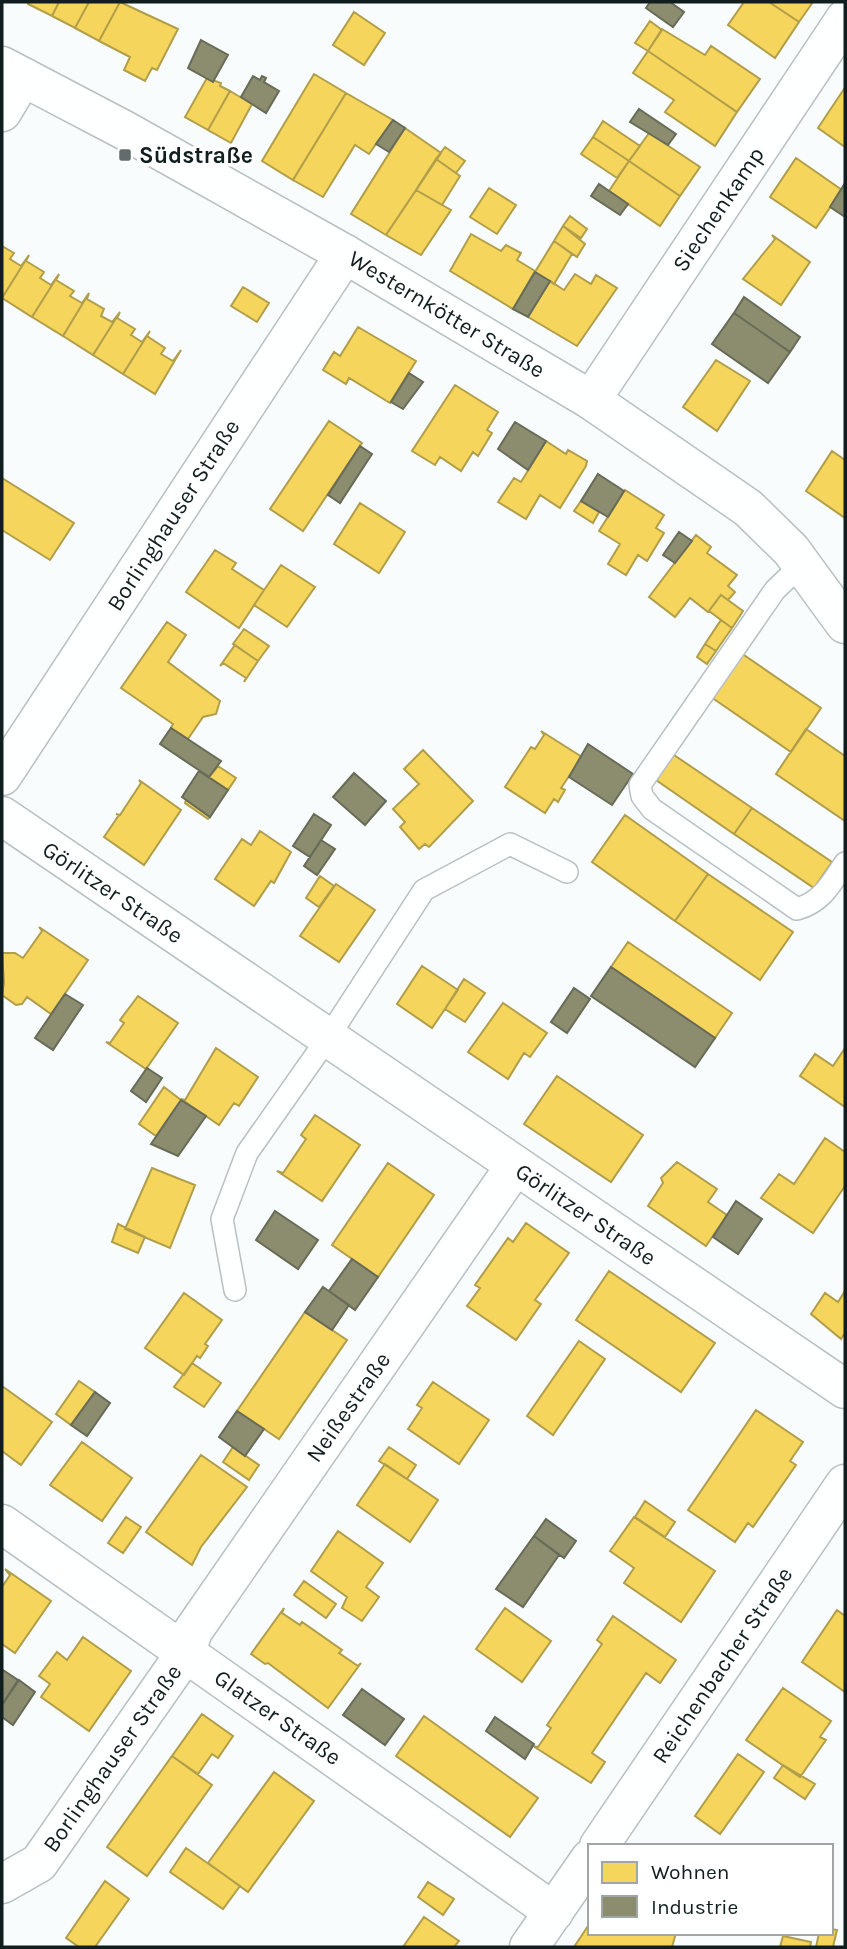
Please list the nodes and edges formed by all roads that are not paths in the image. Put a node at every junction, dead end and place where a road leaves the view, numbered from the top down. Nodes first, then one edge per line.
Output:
1 (841, 34) edge
2 (13, 72) edge
3 (2, 113) edge
4 (345, 254) junction
5 (592, 400) junction
6 (802, 564) junction
7 (845, 624) edge
8 (2, 776) edge
9 (2, 816) edge
10 (845, 863) edge
11 (567, 872) dead end
12 (327, 1039) junction
13 (515, 1166) junction
14 (235, 1290) dead end
15 (845, 1389) edge
16 (845, 1484) edge
17 (2, 1524) edge
18 (186, 1652) junction
19 (600, 1844) edge
20 (588, 1862) edge
21 (2, 1884) edge
22 (554, 1912) junction
23 (529, 1947) edge

1 - 5 street, Siechenkamp
2 - 3 street
2 - 4 street, Westernkötter Straße
4 - 5 street, Westernkötter Straße
4 - 8 street, Borlinghauser Straße
5 - 6 street, Westernkötter Straße
6 - 7 street, Westernkötter Straße
6 - 10 lane
9 - 12 street, Görlitzer Straße
11 - 12 lane
12 - 13 street, Görlitzer Straße
12 - 14 lane
13 - 15 street, Görlitzer Straße
13 - 18 street, Neißestraße
16 - 19 street, Reichenbacher Straße
17 - 18 street, Glatzer Straße
18 - 21 street, Borlinghauser Straße
18 - 22 street, Glatzer Straße
20 - 22 street
22 - 23 street

